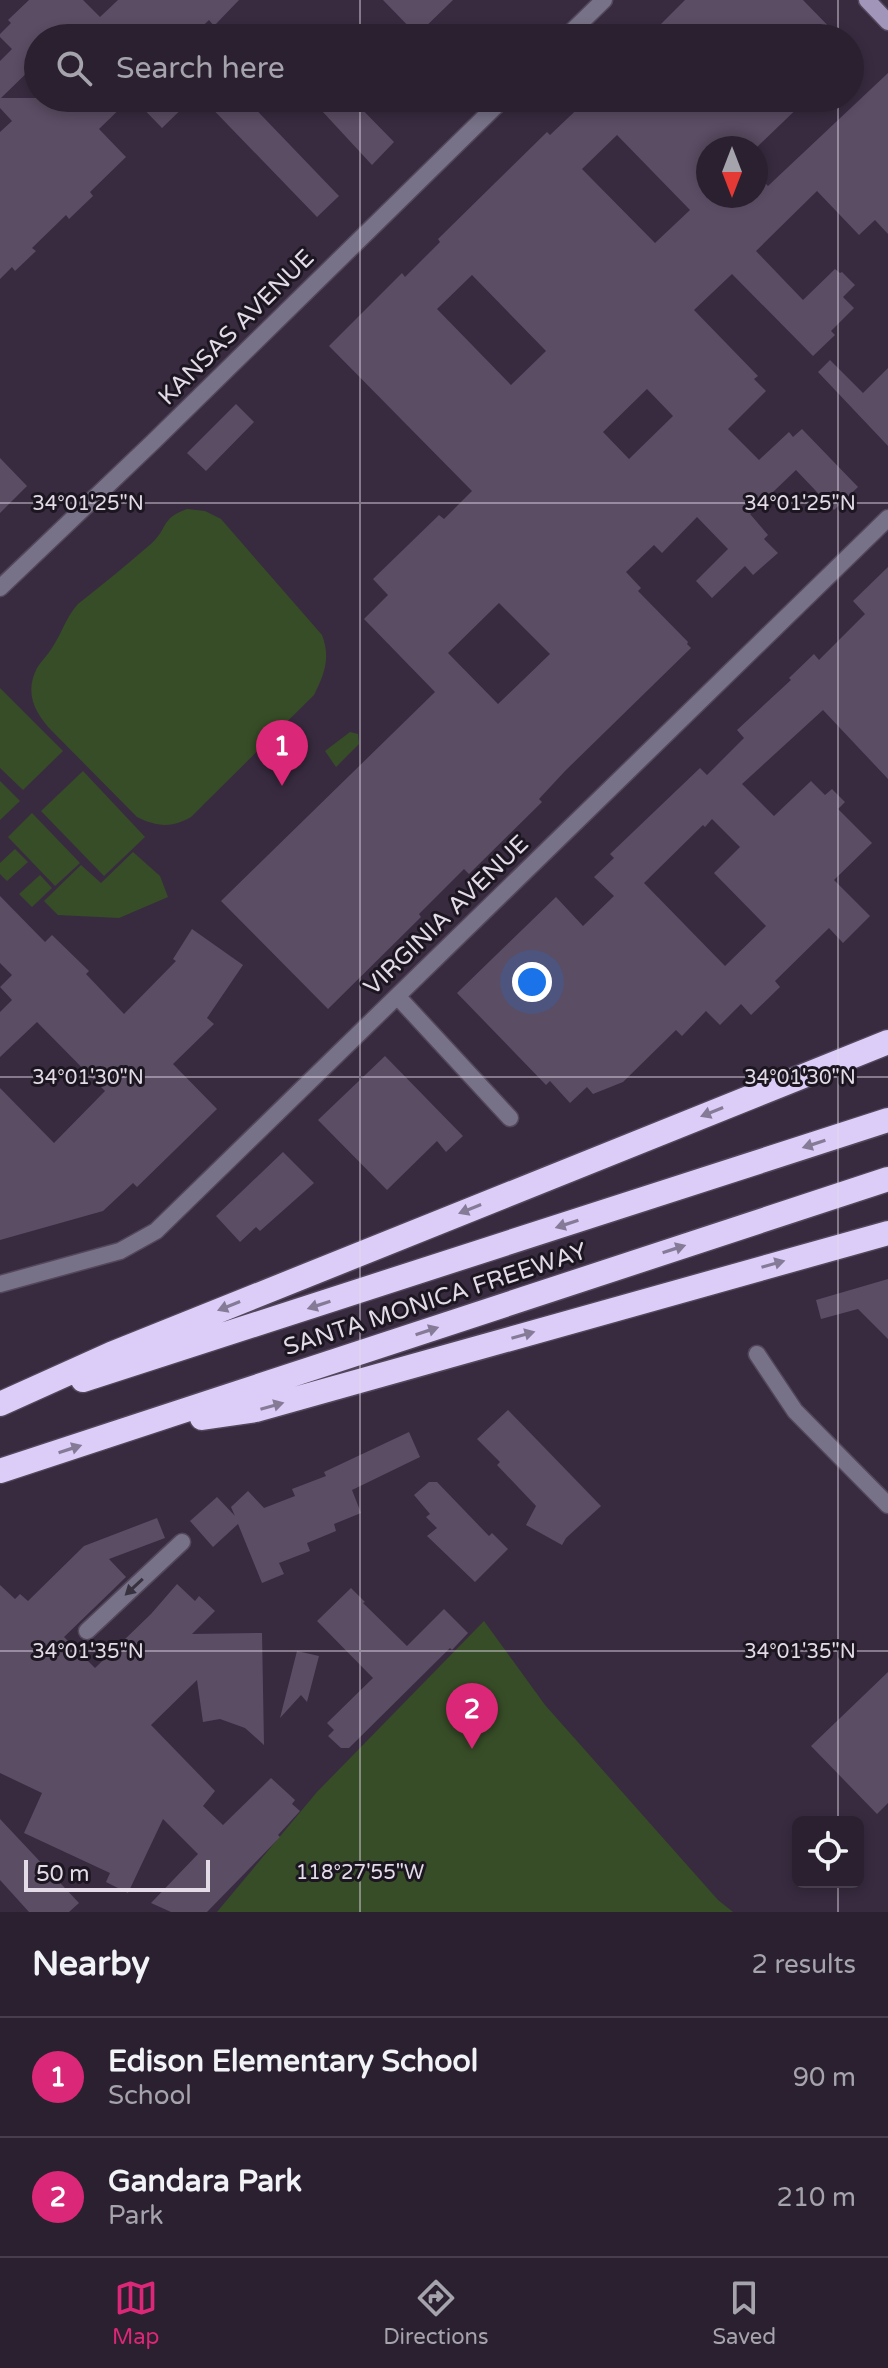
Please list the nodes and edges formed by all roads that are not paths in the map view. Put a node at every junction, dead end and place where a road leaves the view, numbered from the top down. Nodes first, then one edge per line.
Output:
1 (604, 0) edge
2 (867, 0) edge
3 (888, 22) edge
4 (579, 24) edge
5 (490, 112) edge
6 (888, 518) edge
7 (0, 588) edge
8 (398, 997) junction
9 (888, 1042) edge
10 (510, 1118) dead end
11 (888, 1120) edge
12 (888, 1179) edge
13 (888, 1233) edge
14 (0, 1284) edge
15 (757, 1354) dead end
16 (0, 1404) edge
17 (140, 1426) junction
18 (0, 1471) edge
19 (888, 1505) edge
20 (182, 1542) dead end
21 (87, 1631) dead end

1 - 4 street
2 - 3 main road
5 - 7 street, KANSAS AVENUE
6 - 8 street, VIRGINIA AVENUE
8 - 10 street
8 - 14 street, VIRGINIA AVENUE
9 -> 16 highway
11 -> 16 highway, SANTA MONICA FREEWAY
17 -> 12 highway, SANTA MONICA FREEWAY
17 -> 13 highway
15 - 19 street
18 -> 17 highway, SANTA MONICA FREEWAY
20 -> 21 street

